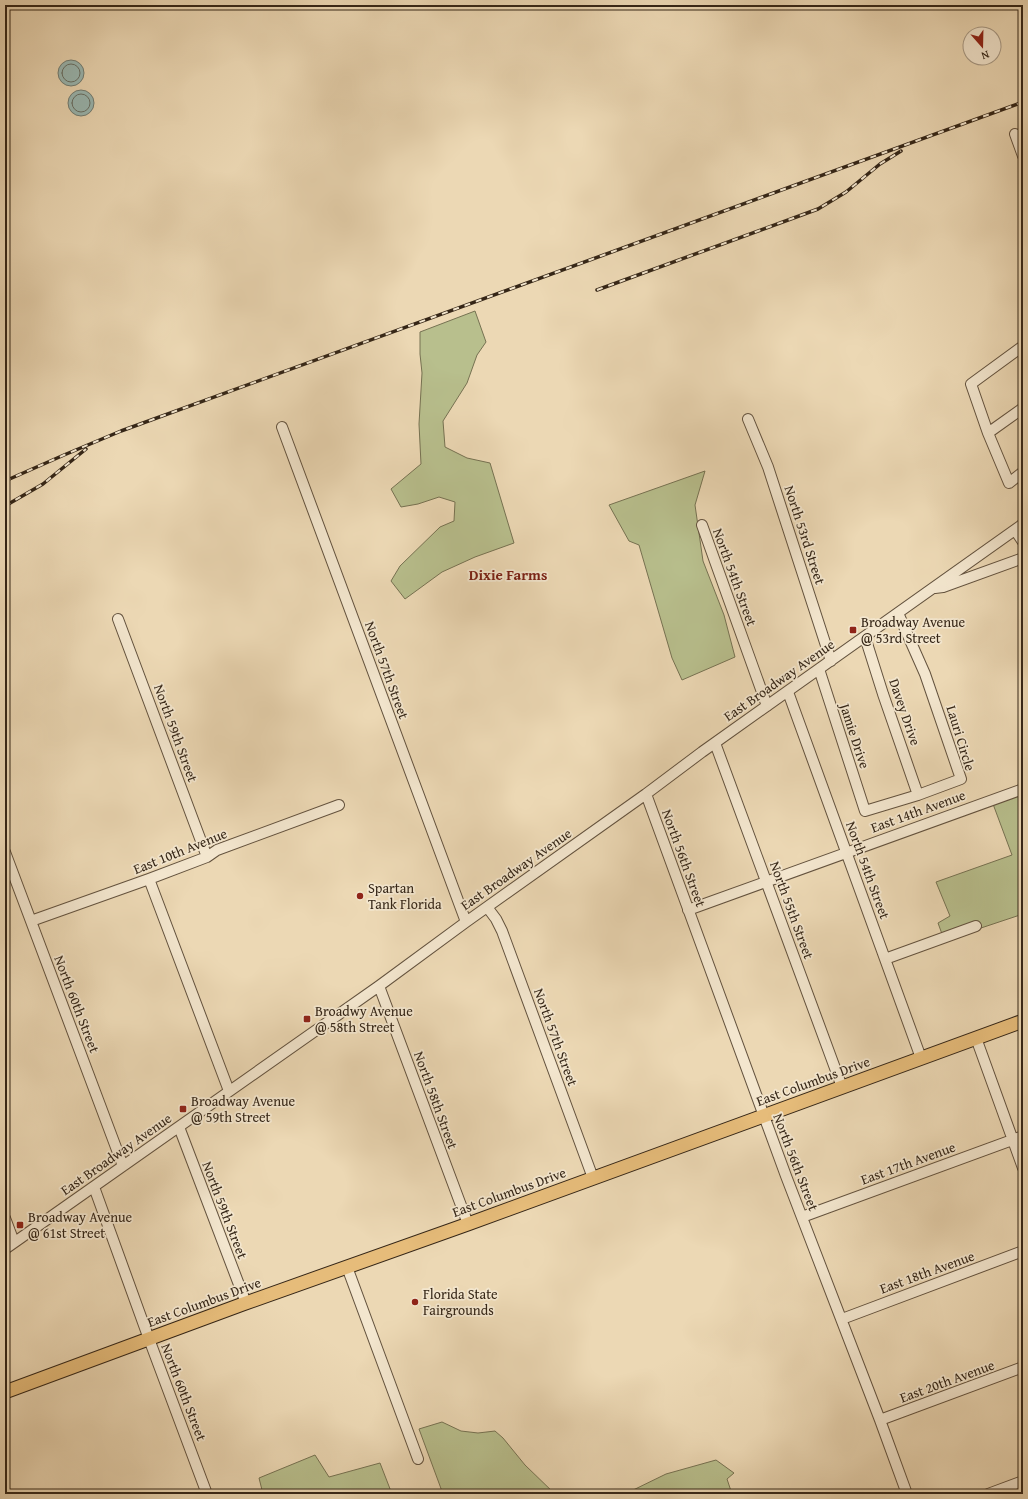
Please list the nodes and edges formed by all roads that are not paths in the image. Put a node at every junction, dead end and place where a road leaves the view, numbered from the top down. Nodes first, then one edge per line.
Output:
1 (1015, 134) dead end
2 (1023, 156) edge
3 (1023, 346) edge
4 (1023, 408) edge
5 (748, 419) dead end
6 (282, 427) dead end
7 (988, 433) junction
8 (1023, 472) edge
9 (702, 525) dead end
10 (1019, 527) edge
11 (1023, 542) edge
12 (1023, 558) edge
13 (931, 589) junction
14 (898, 613) junction
15 (118, 619) dead end
16 (866, 637) junction
17 (831, 660) junction
18 (819, 670) junction
19 (788, 692) junction
20 (766, 706) junction
21 (715, 743) junction
22 (1023, 789) edge
23 (646, 794) junction
24 (918, 795) junction
25 (339, 805) dead end
26 (865, 811) joint
27 (5, 852) edge
28 (847, 852) junction
29 (207, 857) junction
30 (149, 880) junction
31 (766, 881) junction
32 (487, 907) junction
33 (688, 910) junction
34 (30, 922) junction
35 (466, 922) junction
36 (976, 926) dead end
37 (885, 959) junction
38 (379, 986) junction
39 (1023, 1021) edge
40 (976, 1038) junction
41 (921, 1058) junction
42 (842, 1087) junction
43 (229, 1091) junction
44 (764, 1116) junction
45 (179, 1127) junction
46 (1023, 1136) edge
47 (1013, 1139) junction
48 (123, 1166) junction
49 (1023, 1168) edge
50 (593, 1178) junction
51 (94, 1187) junction
52 (802, 1217) junction
53 (5, 1218) edge
54 (468, 1224) junction
55 (14, 1242) junction
56 (5, 1249) edge
57 (1023, 1251) edge
58 (347, 1267) junction
59 (246, 1303) junction
60 (842, 1319) junction
61 (149, 1339) junction
62 (1023, 1367) edge
63 (5, 1392) edge
64 (880, 1420) junction
65 (418, 1459) dead end
66 (1023, 1481) edge
67 (207, 1494) edge
68 (907, 1494) edge
69 (988, 1494) edge

1 - 2 street
3 - 7 street
4 - 7 street
5 - 17 street, North 53rd Street
6 - 35 street, North 57th Street
7 - 8 street
9 - 20 street, North 54th Street
10 - 11 street
10 - 13 street, East Broadway Avenue
12 - 13 street
13 - 14 street, East Broadway Avenue
14 - 16 street, East Broadway Avenue
14 - 24 street, Lauri Circle
15 - 29 street, North 59th Street
16 - 17 street, East Broadway Avenue
16 - 24 street, Davey Drive
17 - 18 street, East Broadway Avenue
18 - 19 street, East Broadway Avenue
18 - 26 street, Jamie Drive
19 - 20 street, East Broadway Avenue
19 - 28 street, North 54th Street
20 - 21 street, East Broadway Avenue
21 - 23 street, East Broadway Avenue
21 - 31 street, North 55th Street
22 - 28 street, East 14th Avenue
23 - 32 street, East Broadway Avenue
23 - 33 street, North 56th Street
24 - 26 street, Lauri Circle
25 - 29 street, East 10th Avenue
27 - 34 street, North 60th Street
28 - 31 street, East 14th Avenue
28 - 37 street, North 54th Street
29 - 30 street, East 10th Avenue
30 - 34 street, East 10th Avenue
30 - 43 street
31 - 33 street, East 14th Avenue
31 - 42 street, North 55th Street
32 - 35 street, East Broadway Avenue
32 - 50 street, North 57th Street
33 - 44 street, North 56th Street
34 - 48 street, North 60th Street
35 - 38 street, East Broadway Avenue
36 - 37 street
37 - 41 street, North 54th Street
38 - 43 street, East Broadway Avenue
38 - 54 street, North 58th Street
39 - 40 main road, East Columbus Drive
40 - 41 main road, East Columbus Drive
40 - 47 street
41 - 42 main road, East Columbus Drive
42 - 44 main road, East Columbus Drive
43 - 45 street, East Broadway Avenue
44 - 50 main road, East Columbus Drive
44 - 52 street, North 56th Street
45 - 48 street, East Broadway Avenue
45 - 59 street, North 59th Street
46 - 47 street, East 17th Avenue
47 - 49 street
47 - 52 street, East 17th Avenue
48 - 51 street, East Broadway Avenue
50 - 54 main road, East Columbus Drive
51 - 55 street, East Broadway Avenue
51 - 61 street, North 60th Street
52 - 60 street, North 56th Street
53 - 55 street
54 - 58 main road, East Columbus Drive
55 - 56 street, East Broadway Avenue
57 - 60 street, East 18th Avenue
58 - 59 main road, East Columbus Drive
58 - 65 street
59 - 61 main road, East Columbus Drive
60 - 64 street, North 56th Street
61 - 63 main road, East Columbus Drive
61 - 67 street, North 60th Street
62 - 64 street, East 20th Avenue
64 - 68 street, North 56th Street
66 - 69 street

